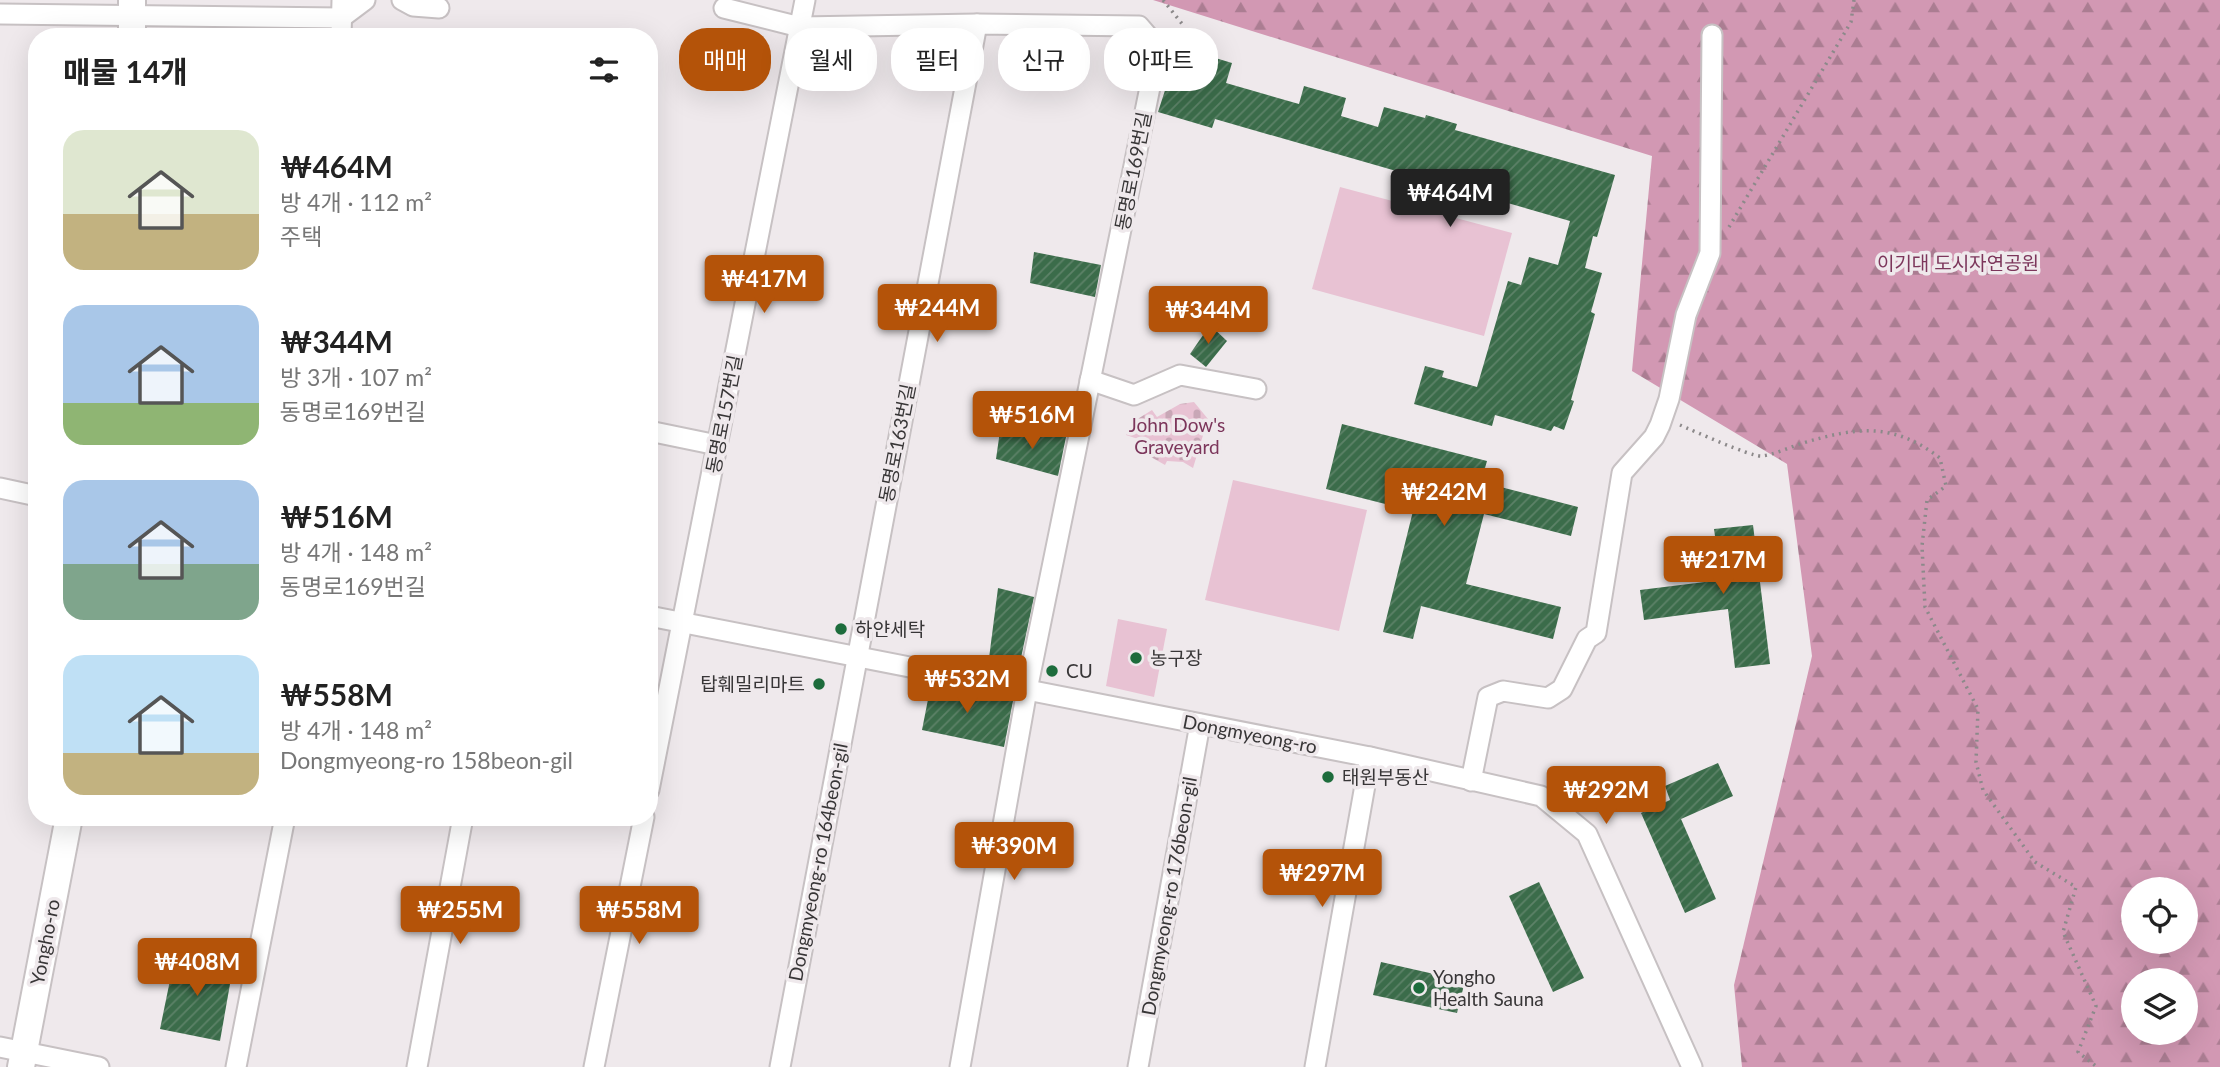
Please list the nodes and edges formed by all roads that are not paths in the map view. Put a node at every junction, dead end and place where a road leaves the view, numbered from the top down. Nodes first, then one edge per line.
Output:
1 (365, 0) edge
2 (402, 0) edge
3 (805, 0) edge
4 (439, 8) dead end
5 (724, 8) dead end
6 (0, 14) edge
7 (132, 17) edge
8 (341, 18) edge
9 (976, 24) junction
10 (800, 27) junction
11 (1712, 35) dead end
12 (1090, 380) junction
13 (1255, 389) dead end
14 (658, 433) edge
15 (718, 445) junction
16 (0, 488) edge
17 (28, 494) edge
18 (658, 618) edge
19 (682, 622) junction
20 (857, 657) junction
21 (1027, 690) junction
22 (1200, 724) junction
23 (658, 744) edge
24 (1370, 757) junction
25 (1471, 780) junction
26 (67, 826) edge
27 (283, 826) edge
28 (461, 826) edge
29 (642, 826) edge
30 (15, 1055) edge
31 (99, 1067) edge
32 (236, 1067) edge
33 (417, 1067) edge
34 (594, 1067) edge
35 (780, 1067) edge
36 (960, 1067) edge
37 (1138, 1067) edge
38 (1315, 1067) edge
39 (1692, 1067) edge

1 - 8 street
2 - 4 street
3 - 10 street, 동명로157번길
5 - 10 street
6 - 7 street
7 - 8 street
9 - 10 street
9 - 12 street, 동명로169번길
9 - 20 street, 동명로163번길
10 - 15 street, 동명로157번길
11 - 25 street
12 - 13 street
12 - 21 street, 동명로169번길
14 - 15 street
15 - 19 street, 동명로157번길
16 - 17 street
18 - 19 street, Dongmyeong-ro
19 - 20 street, Dongmyeong-ro
19 - 23 street, 동명로157번길
20 - 21 street, Dongmyeong-ro
20 - 35 street, Dongmyeong-ro 164beon-gil
21 - 22 street, Dongmyeong-ro
21 - 36 street, 동명로169번길
22 - 24 street, Dongmyeong-ro
22 - 37 street, Dongmyeong-ro 176beon-gil
24 - 25 street, Dongmyeong-ro
24 - 38 street
25 - 39 street, Dongmyeong-ro
26 - 30 main road, Yongho-ro
27 - 32 street
28 - 33 street
29 - 34 street
30 - 31 street

